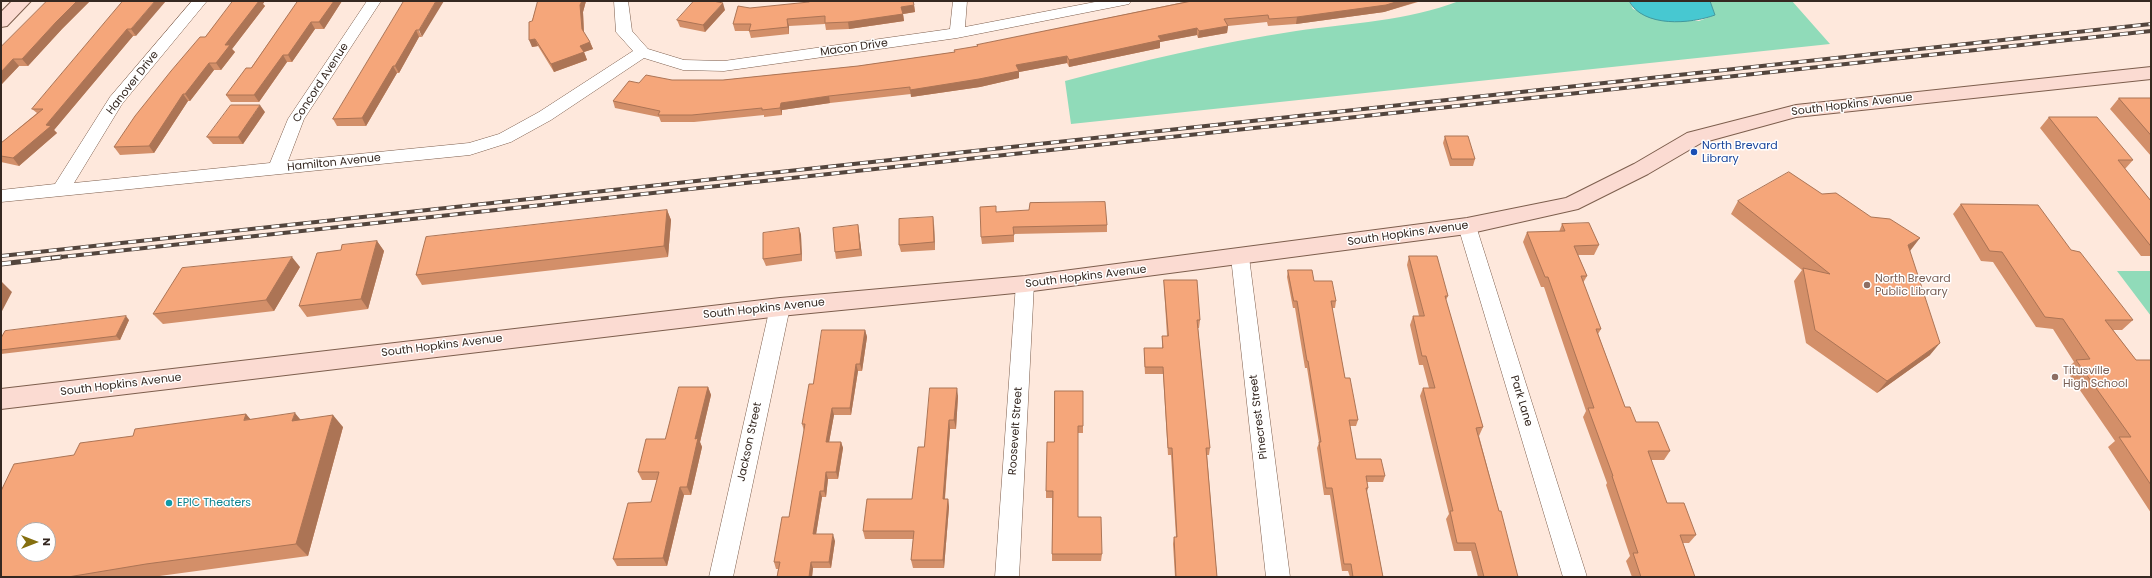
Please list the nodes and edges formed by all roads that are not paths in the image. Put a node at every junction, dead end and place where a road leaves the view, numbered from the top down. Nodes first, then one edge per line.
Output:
1 (22, 1) edge
2 (200, 1) edge
3 (374, 1) edge
4 (621, 1) edge
5 (960, 1) edge
6 (1124, 1) edge
7 (1, 22) edge
8 (957, 33) junction
9 (642, 52) junction
10 (2151, 73) edge
11 (276, 169) junction
12 (60, 190) junction
13 (1, 196) edge
14 (1467, 226) junction
15 (1240, 257) junction
16 (1026, 284) junction
17 (780, 306) junction
18 (1, 399) edge
19 (721, 577) edge
20 (1007, 577) edge
21 (1278, 577) edge
22 (1575, 577) edge

1 - 7 street
2 - 12 street, Hanover Drive
3 - 11 street, Concord Avenue
4 - 9 street
5 - 8 street
6 - 8 street, Macon Drive
8 - 9 street, Macon Drive
9 - 11 street, Hamilton Avenue
10 - 14 street, South Hopkins Avenue
11 - 12 street, Hamilton Avenue
12 - 13 street, Hamilton Avenue
14 - 15 street, South Hopkins Avenue
14 - 22 street, Park Lane
15 - 16 street, South Hopkins Avenue
15 - 21 street, Pinecrest Street
16 - 17 street, South Hopkins Avenue
16 - 20 street, Roosevelt Street
17 - 18 street, South Hopkins Avenue
17 - 19 street, Jackson Street

